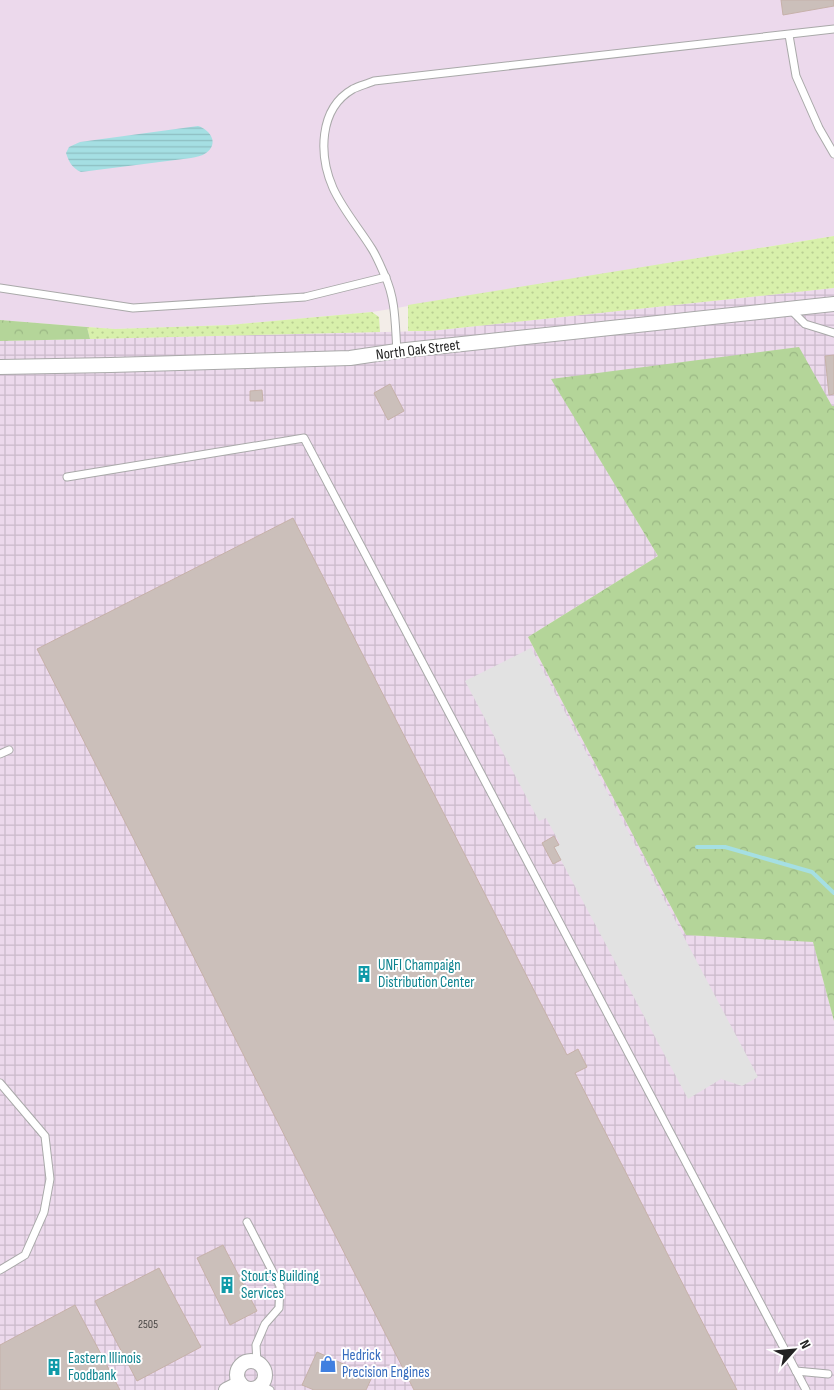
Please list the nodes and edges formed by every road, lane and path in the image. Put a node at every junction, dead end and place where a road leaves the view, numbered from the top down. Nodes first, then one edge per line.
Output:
1 (834, 29) edge
2 (789, 34) junction
3 (834, 154) edge
4 (386, 278) junction
5 (0, 288) edge
6 (834, 304) edge
7 (789, 308) junction
8 (834, 333) edge
9 (398, 351) junction
10 (0, 367) edge
11 (67, 477) dead end
12 (9, 750) dead end
13 (0, 754) edge
14 (0, 1083) edge
15 (247, 1222) dead end
16 (0, 1270) edge
17 (257, 1362) junction
18 (796, 1371) junction
19 (828, 1374) dead end
20 (240, 1383) junction
21 (265, 1388) edge
22 (226, 1390) edge
23 (806, 1390) edge

1 - 2 lane
2 - 3 lane
2 - 4 lane
4 - 5 lane
4 - 9 lane
6 - 7 street, North Oak Street
7 - 8 lane
7 - 9 street, North Oak Street
9 - 10 street, North Oak Street
11 - 18 lane
12 - 13 lane
14 - 16 lane
15 - 17 lane
17 - 20 street
17 - 21 street
18 - 19 lane
18 - 23 lane
20 - 21 street
20 - 22 street

